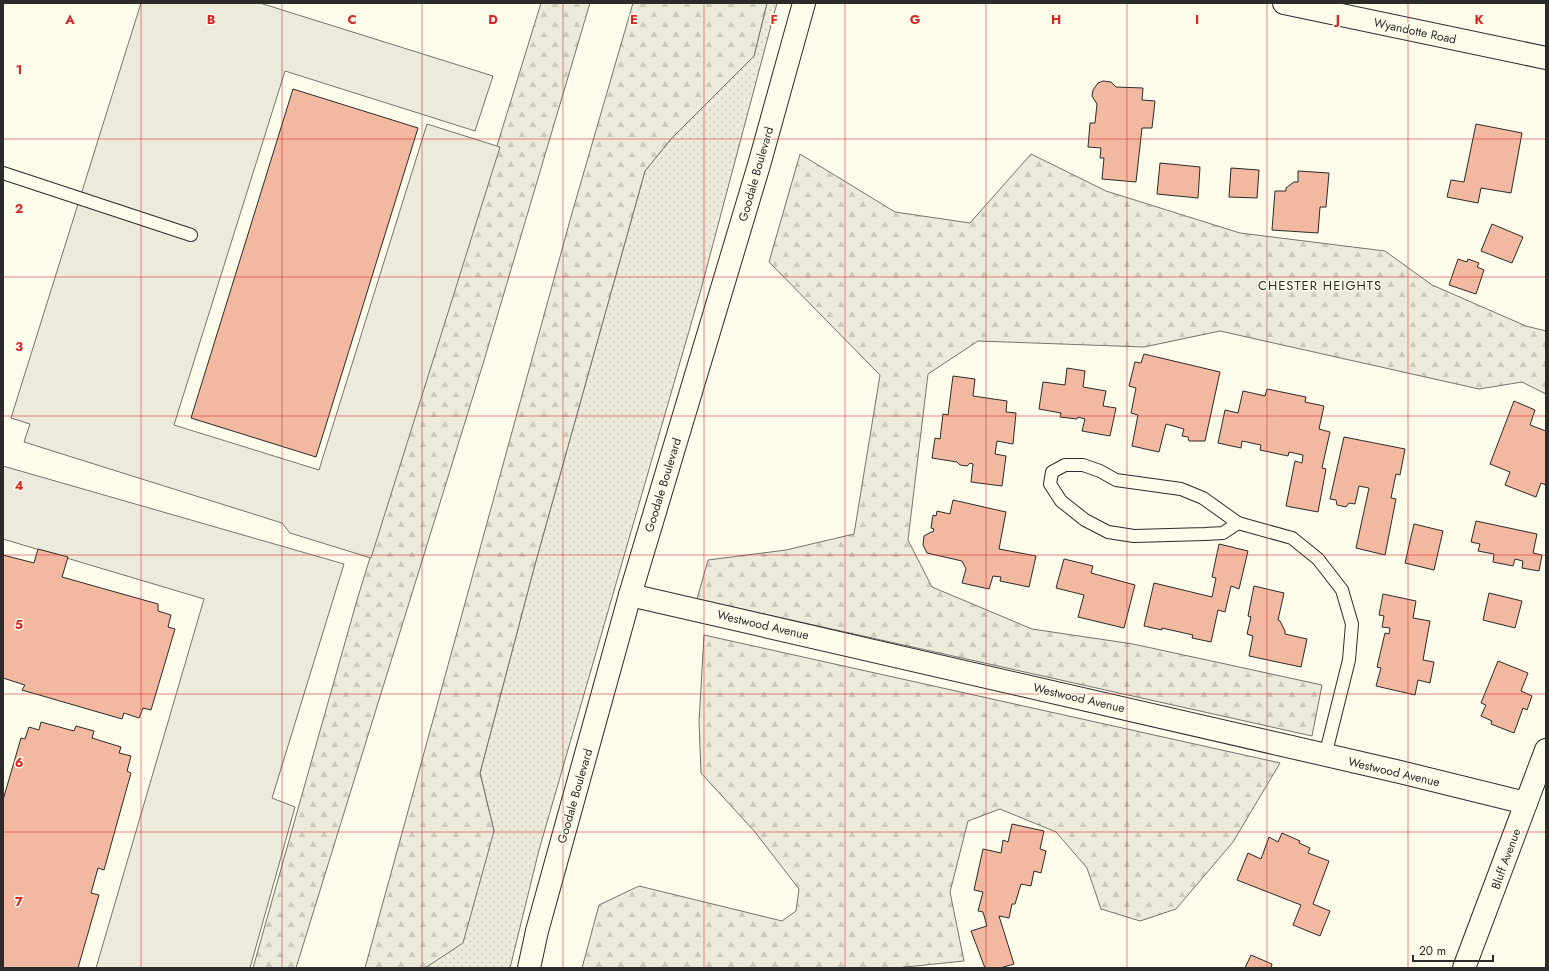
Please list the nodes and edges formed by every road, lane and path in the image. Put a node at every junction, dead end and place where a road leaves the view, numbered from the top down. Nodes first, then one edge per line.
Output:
1 (804, 3) edge
2 (1284, 3) edge
3 (1546, 58) edge
4 (3, 173) edge
5 (191, 235) dead end
6 (1238, 523) junction
7 (630, 595) junction
8 (1546, 750) edge
9 (1325, 756) junction
10 (1535, 792) edge
11 (529, 968) edge
12 (1464, 968) edge

1 - 7 street, Goodale Boulevard
2 - 3 street, Wyandotte Road
4 - 5 lane
6 - 6 lane
6 - 9 lane
7 - 9 street, Westwood Avenue
7 - 11 street, Goodale Boulevard
8 - 10 street, Bluff Avenue
9 - 10 street, Westwood Avenue
10 - 12 street, Bluff Avenue

